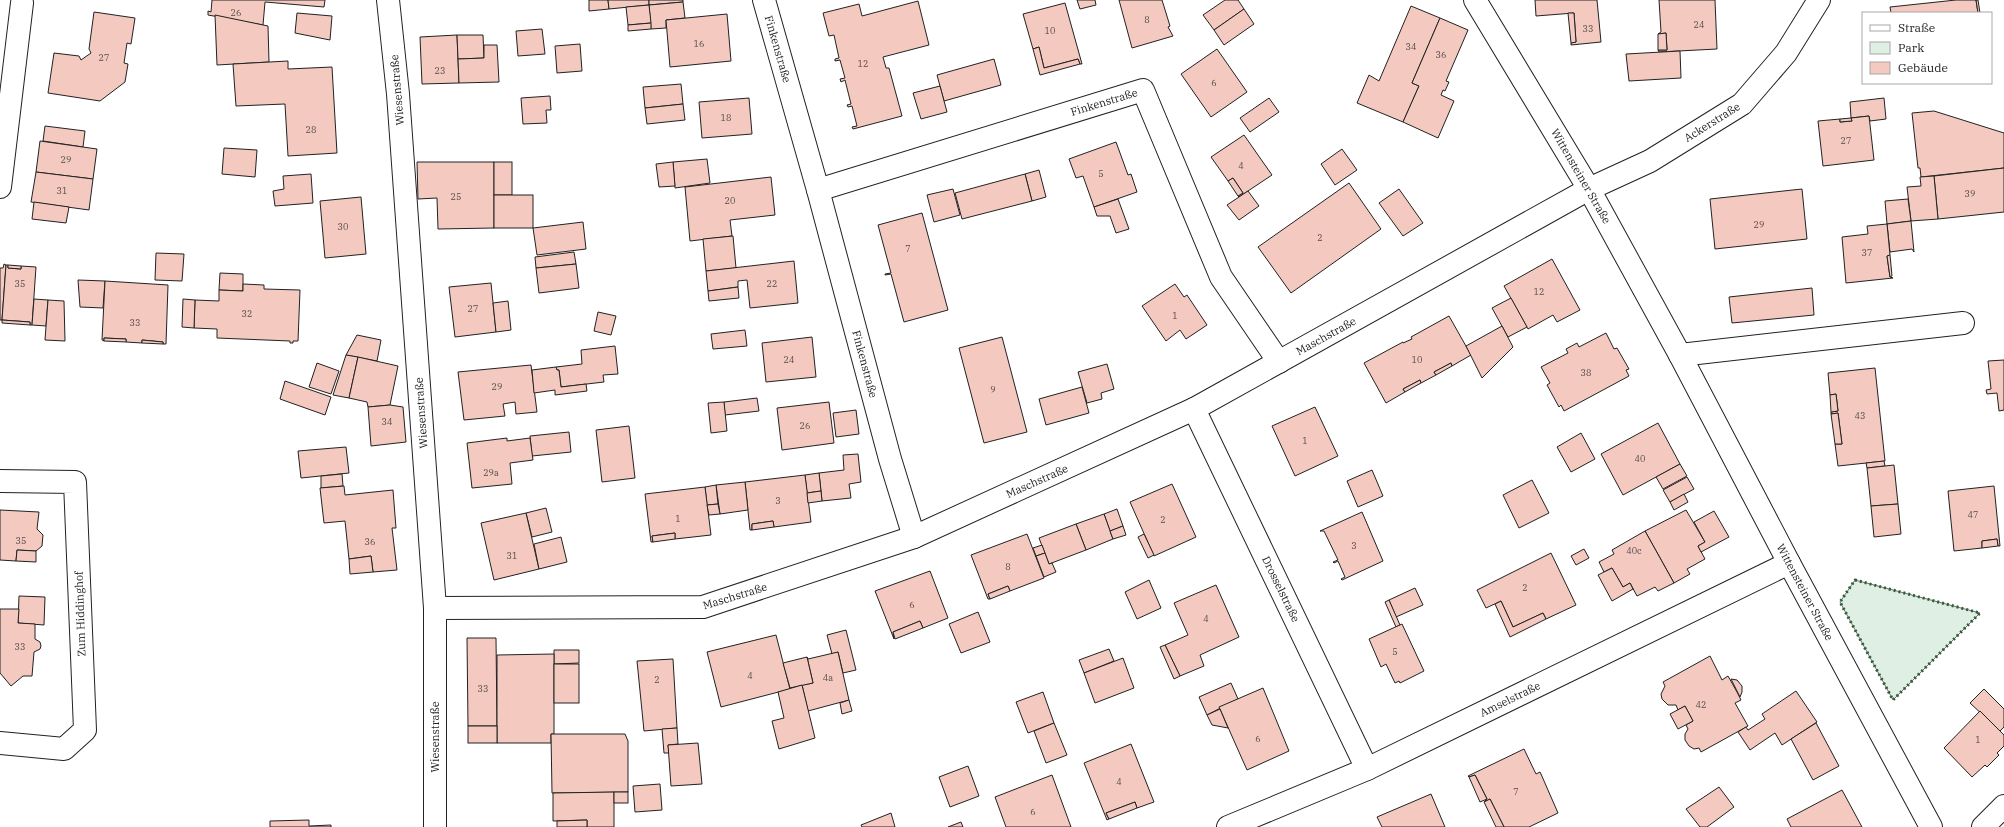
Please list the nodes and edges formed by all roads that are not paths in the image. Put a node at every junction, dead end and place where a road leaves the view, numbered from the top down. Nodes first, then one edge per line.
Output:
1 (388, 0) edge
2 (764, 0) edge
3 (1475, 0) edge
4 (1819, 0) edge
5 (22, 3) dead end
6 (0, 187) edge
7 (1590, 189) junction
8 (818, 190) junction
9 (1963, 323) dead end
10 (1680, 355) junction
11 (1279, 362) junction
12 (1194, 409) junction
13 (0, 481) edge
14 (914, 537) junction
15 (1789, 563) junction
16 (435, 608) junction
17 (0, 743) edge
18 (1367, 769) junction
19 (2004, 806) edge
20 (435, 827) edge
21 (1228, 827) edge
22 (1931, 827) edge
23 (1983, 827) edge

1 - 16 street, Wiesenstraße
2 - 8 street, Finkenstraße
3 - 7 street, Wittensteiner Straße
4 - 7 street, Ackerstraße
5 - 6 street
7 - 10 street, Wittensteiner Straße
7 - 11 street, Maschstraße
8 - 11 street, Finkenstraße
8 - 14 street, Finkenstraße
9 - 10 street
10 - 15 street, Wittensteiner Straße
11 - 12 street, Maschstraße
12 - 14 street, Maschstraße
12 - 18 street, Drosselstraße
13 - 17 street, Zum Hiddinghof
14 - 16 street, Maschstraße
15 - 18 street, Amselstraße
15 - 22 street, Wittensteiner Straße
16 - 20 street, Wiesenstraße
18 - 21 street, Amselstraße
19 - 23 street

